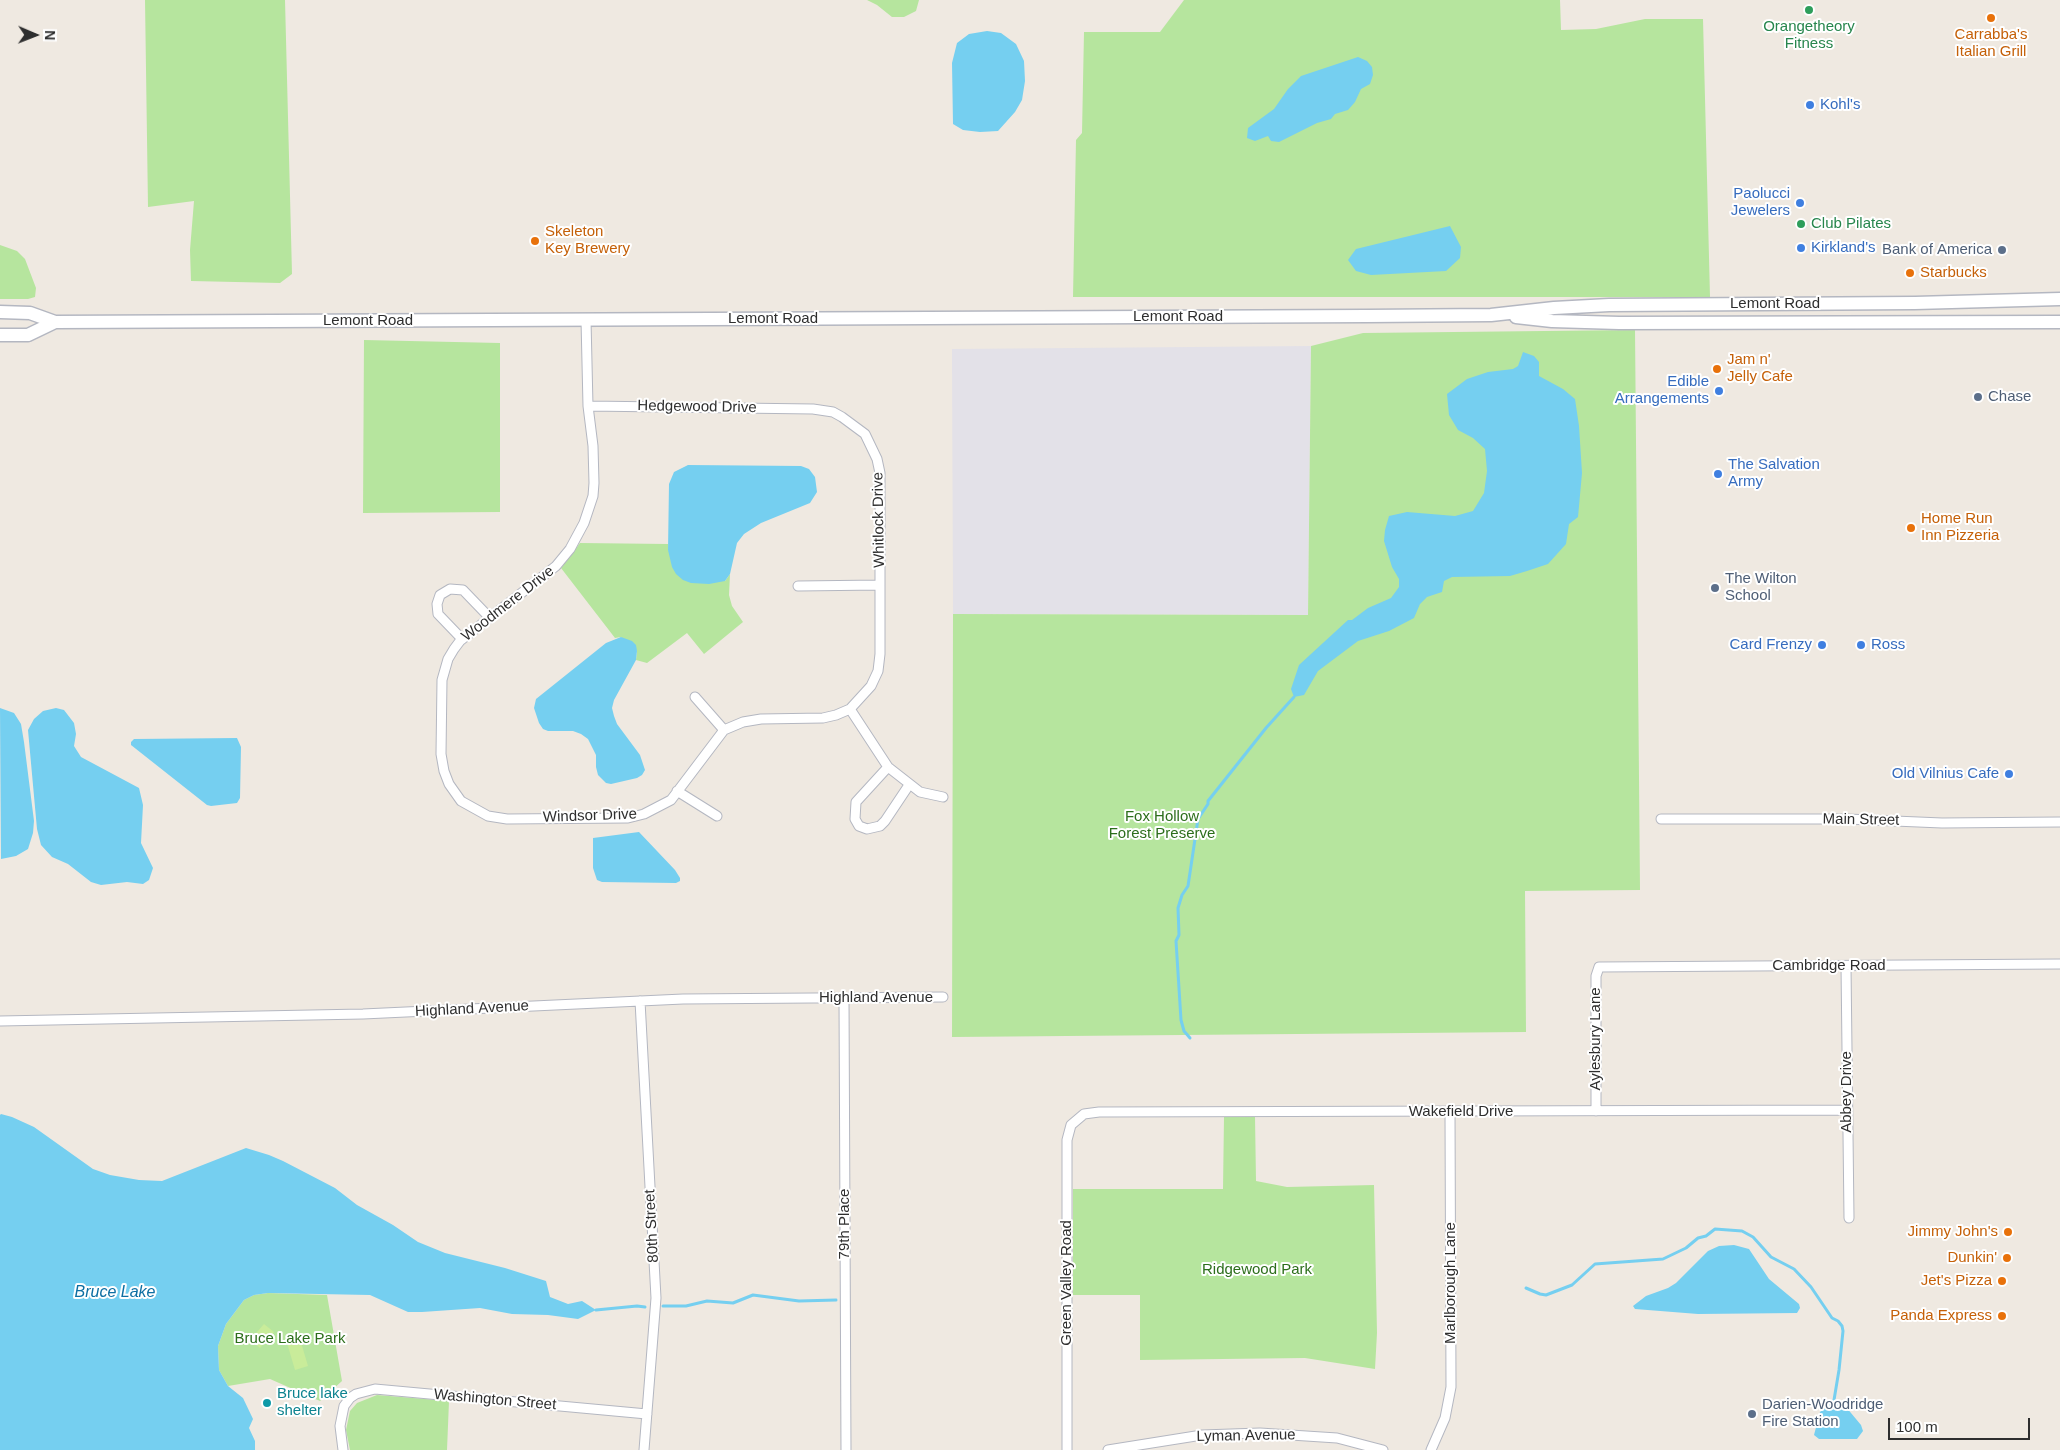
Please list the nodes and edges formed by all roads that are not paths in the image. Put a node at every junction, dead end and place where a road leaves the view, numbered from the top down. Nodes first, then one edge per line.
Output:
1 (2060, 299) edge
2 (0, 312) edge
3 (1491, 315) junction
4 (586, 320) junction
5 (54, 322) junction
6 (2060, 322) edge
7 (0, 335) edge
8 (588, 406) junction
9 (806, 408) joint
10 (880, 584) junction
11 (798, 586) dead end
12 (489, 617) junction
13 (462, 639) junction
14 (695, 698) dead end
15 (850, 709) junction
16 (441, 714) joint
17 (724, 730) junction
18 (888, 767) junction
19 (909, 785) junction
20 (677, 791) junction
21 (942, 797) dead end
22 (717, 816) dead end
23 (1662, 819) dead end
24 (2060, 822) edge
25 (2060, 964) edge
26 (1846, 966) junction
27 (1599, 967) joint
28 (943, 997) dead end
29 (844, 998) junction
30 (640, 1001) junction
31 (0, 1021) edge
32 (1847, 1110) junction
33 (1596, 1111) junction
34 (1450, 1112) junction
35 (1076, 1119) joint
36 (1849, 1218) dead end
37 (647, 1414) junction
38 (343, 1450) edge
39 (644, 1450) edge
40 (846, 1450) edge
41 (1067, 1450) edge
42 (1108, 1450) edge
43 (1383, 1450) edge
44 (1431, 1450) edge

1 - 3 main road, Lemont Road
2 - 5 main road, Lemont Road
3 - 4 main road, Lemont Road
3 - 6 main road, Lemont Road
4 - 5 main road, Lemont Road
4 - 8 street, Woodmere Drive
5 - 7 main road, Lemont Road
8 - 9 street, Hedgewood Drive
8 - 12 street, Woodmere Drive
9 - 10 street, Whitlock Drive
10 - 11 street
10 - 15 street, Whitlock Drive
12 - 13 street, Woodmere Drive
12 - 13 street
13 - 16 street, Woodmere Drive
14 - 17 street
15 - 17 street
15 - 18 street
16 - 20 street, Windsor Drive
17 - 20 street, Windsor Drive
18 - 19 street
18 - 19 street
19 - 21 street
20 - 22 street
23 - 24 street, Main Street
25 - 26 street, Cambridge Road
26 - 27 street, Cambridge Road
26 - 32 street, Abbey Drive
27 - 33 street, Aylesbury Lane
28 - 29 street, Highland Avenue
29 - 30 street, Highland Avenue
29 - 40 street, 79th Place
30 - 31 street, Highland Avenue
30 - 37 street, 80th Street
32 - 33 street, Wakefield Drive
32 - 36 street, Abbey Drive
33 - 34 street, Wakefield Drive
34 - 35 street, Wakefield Drive
34 - 44 street, Marlborough Lane
35 - 41 street, Green Valley Road
37 - 38 street, Washington Street
37 - 39 street, 80th Street
42 - 43 street, Lyman Avenue

